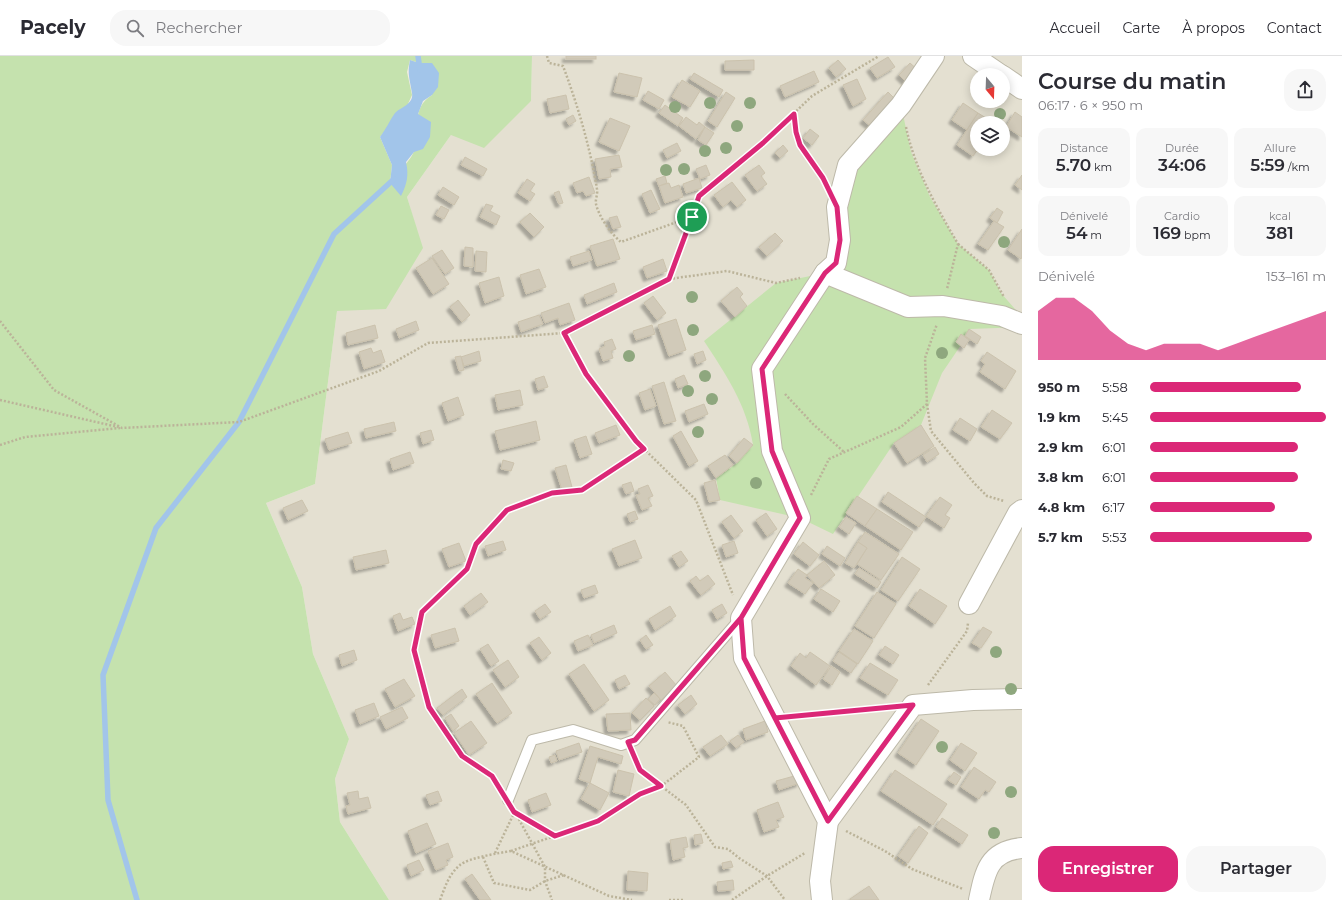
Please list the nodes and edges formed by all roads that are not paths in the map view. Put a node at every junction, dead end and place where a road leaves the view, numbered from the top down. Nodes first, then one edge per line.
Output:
1 (934, 56) edge
2 (973, 56) edge
3 (990, 68) edge
4 (1010, 81) edge
5 (1022, 89) edge
6 (825, 273) junction
7 (1022, 324) edge
8 (1016, 506) edge
9 (969, 604) road end
10 (741, 618) junction
11 (1022, 699) edge
12 (508, 800) road end
13 (828, 821) junction
14 (1022, 848) edge
15 (980, 898) edge
16 (822, 900) edge

1 - 6 street
2 - 3 street
4 - 5 street
6 - 7 street
6 - 10 street
8 - 9 street
10 - 12 lane
10 - 13 street
11 - 13 street
13 - 16 street
14 - 15 street

